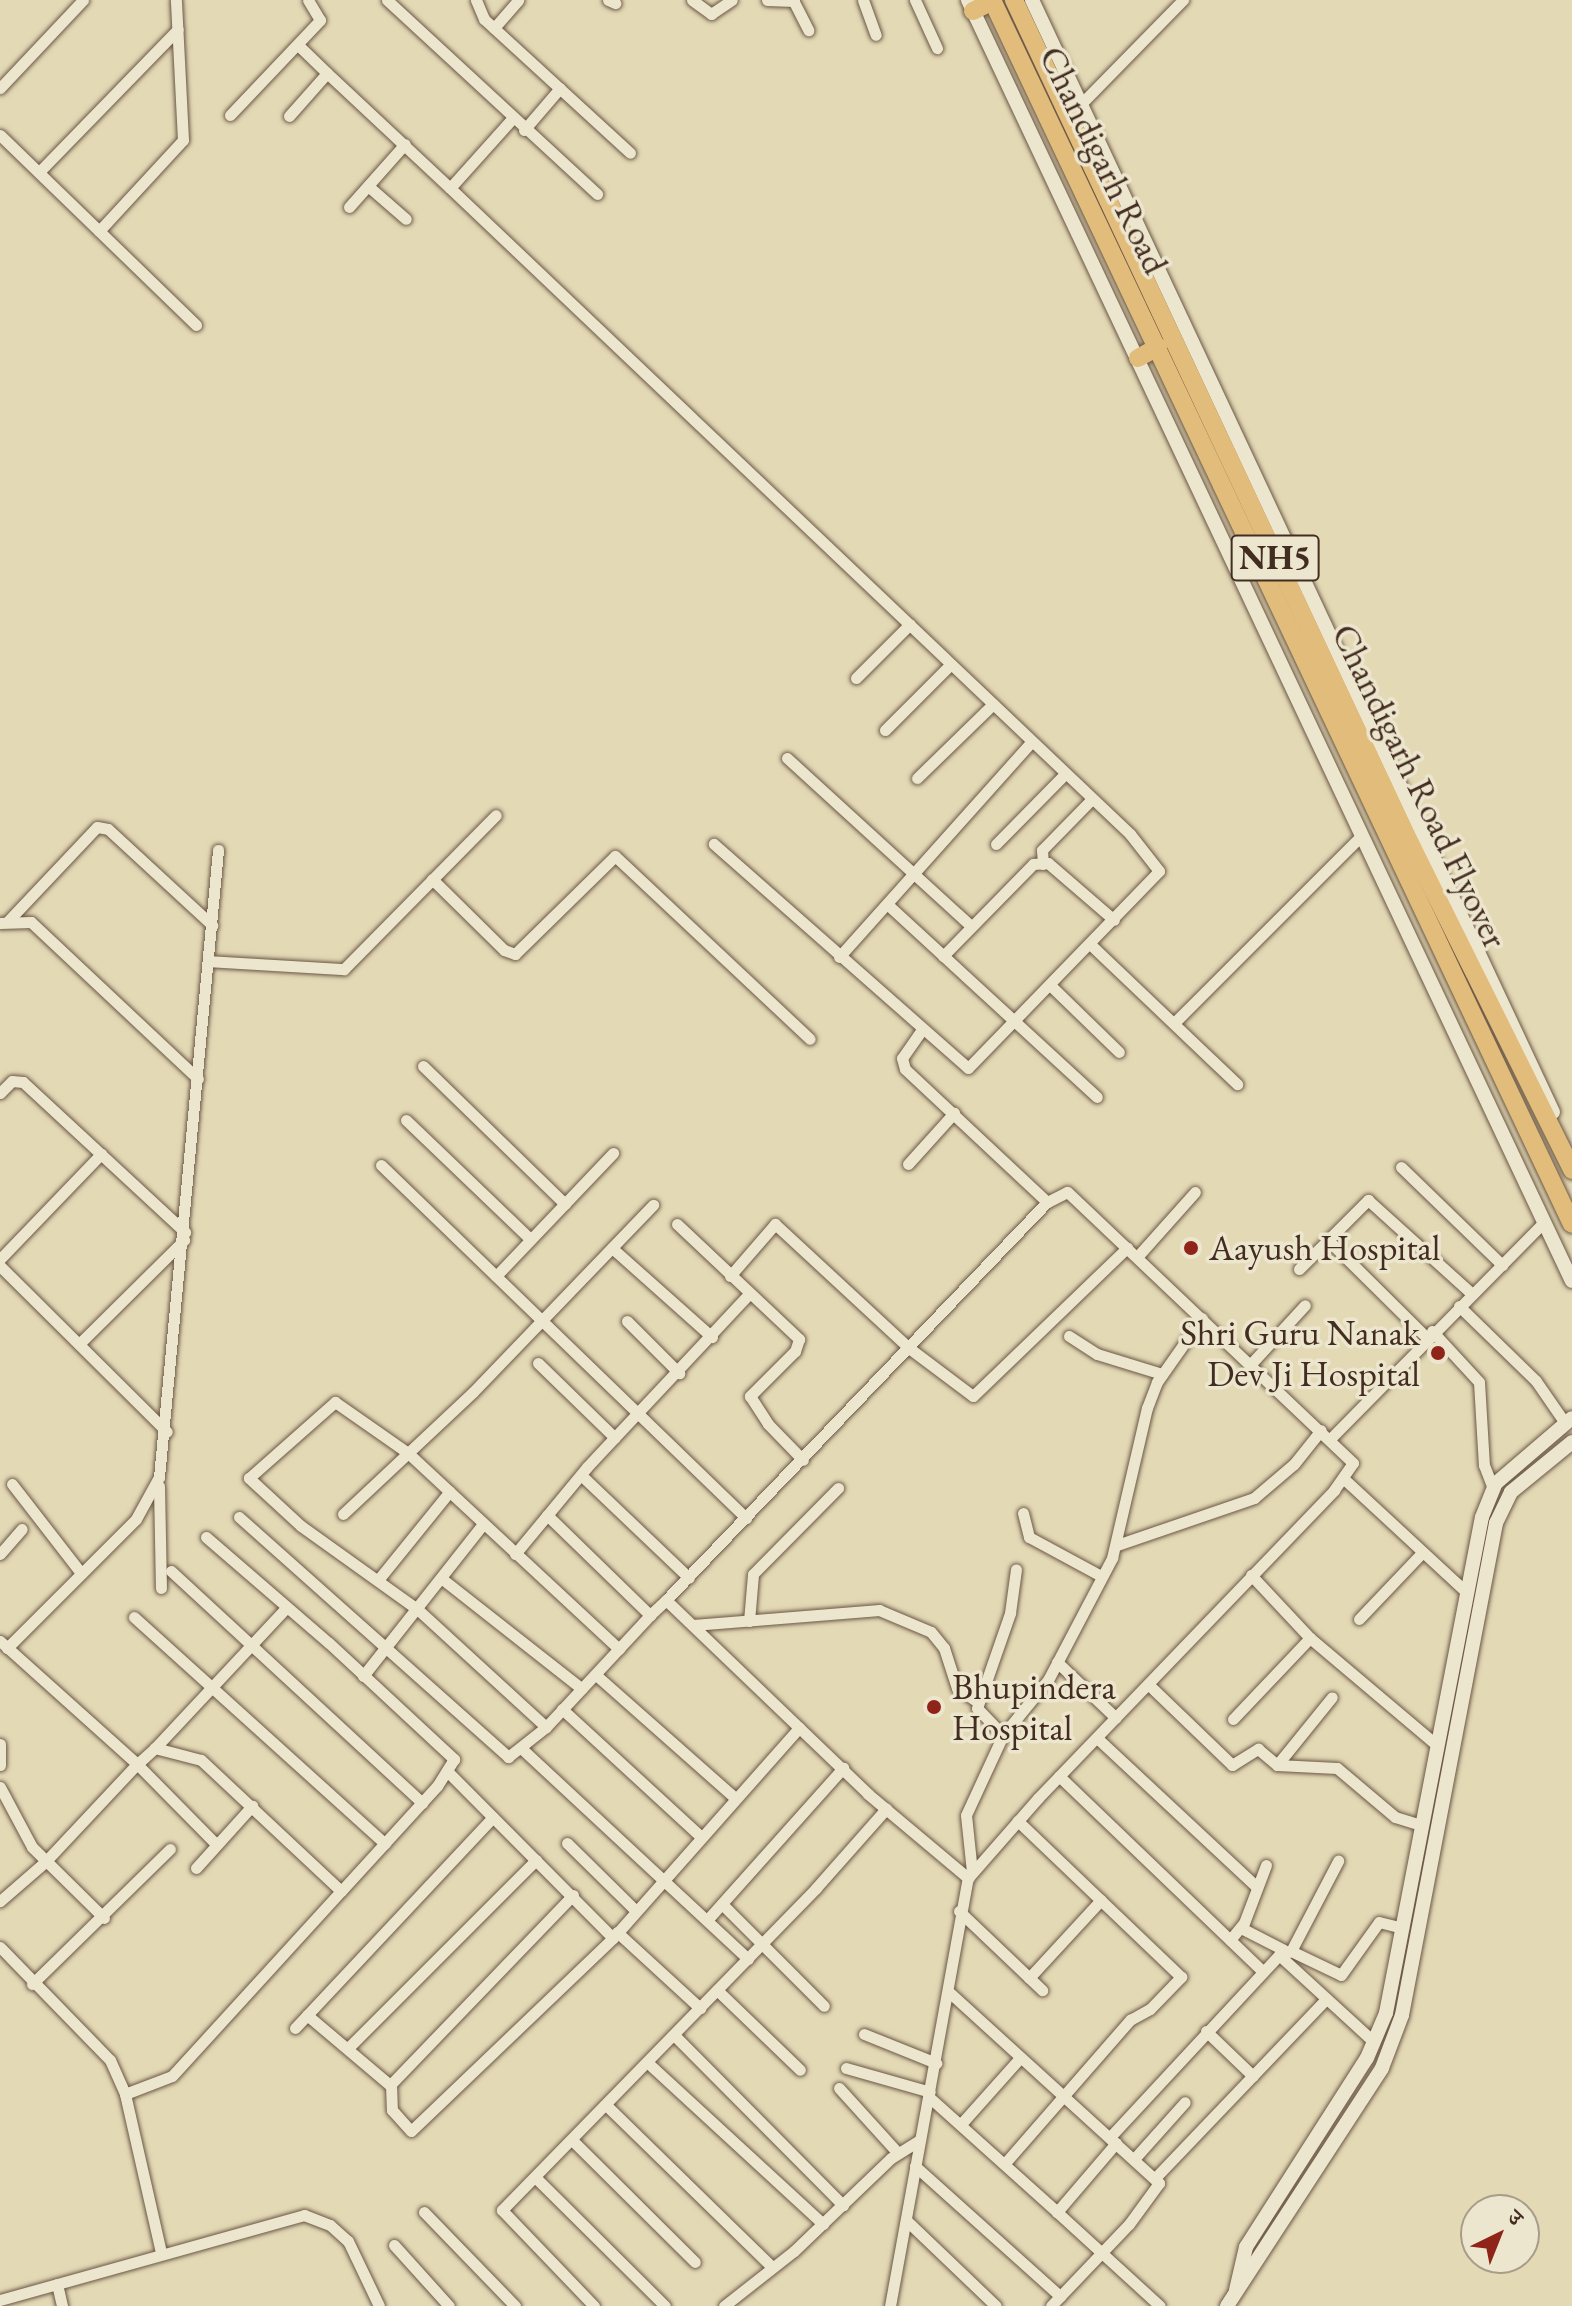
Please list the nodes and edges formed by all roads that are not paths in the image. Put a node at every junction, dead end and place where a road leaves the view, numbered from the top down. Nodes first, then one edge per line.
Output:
1 (83, 0) edge
2 (176, 0) edge
3 (308, 0) edge
4 (387, 0) edge
5 (476, 0) edge
6 (518, 0) edge
7 (692, 0) edge
8 (732, 0) edge
9 (767, 0) edge
10 (794, 0) edge
11 (863, 0) edge
12 (915, 0) edge
13 (992, 0) edge
14 (1014, 0) edge
15 (1032, 0) edge
16 (1183, 0) edge
17 (971, 6) edge
18 (494, 28) junction
19 (178, 29) junction
20 (808, 30) dead end
21 (876, 35) dead end
22 (298, 45) junction
23 (937, 48) dead end
24 (327, 73) junction
25 (0, 88) edge
26 (560, 88) junction
27 (1081, 104) junction
28 (230, 115) dead end
29 (289, 116) dead end
30 (512, 119) junction
31 (524, 130) junction
32 (0, 135) edge
33 (405, 144) junction
34 (630, 153) dead end
35 (39, 172) junction
36 (368, 186) junction
37 (450, 188) junction
38 (597, 194) dead end
39 (349, 207) dead end
40 (406, 219) dead end
41 (99, 231) junction
42 (1141, 252) junction
43 (196, 325) dead end
44 (1158, 347) junction
45 (1138, 358) junction
46 (910, 624) junction
47 (951, 664) junction
48 (856, 678) dead end
49 (993, 704) junction
50 (885, 730) dead end
51 (1031, 742) junction
52 (787, 758) dead end
53 (1065, 774) junction
54 (917, 778) dead end
55 (1092, 799) junction
56 (496, 815) dead end
57 (1362, 835) junction
58 (714, 844) dead end
59 (996, 844) dead end
60 (218, 850) dead end
61 (1043, 864) junction
62 (915, 874) junction
63 (432, 879) junction
64 (887, 904) junction
65 (1114, 920) junction
66 (4, 922) edge
67 (212, 925) junction
68 (970, 925) junction
69 (1091, 945) junction
70 (943, 956) junction
71 (839, 957) junction
72 (208, 961) junction
73 (1050, 985) junction
74 (1015, 1023) junction
75 (1174, 1023) junction
76 (921, 1031) junction
77 (810, 1039) dead end
78 (1119, 1052) dead end
79 (423, 1066) dead end
80 (198, 1079) junction
81 (1237, 1084) dead end
82 (0, 1093) edge
83 (1097, 1097) dead end
84 (954, 1113) junction
85 (406, 1120) dead end
86 (613, 1153) dead end
87 (1572, 1153) edge
88 (101, 1154) junction
89 (908, 1164) dead end
90 (381, 1165) dead end
91 (1401, 1167) dead end
92 (1572, 1170) edge
93 (1195, 1192) dead end
94 (1047, 1202) junction
95 (565, 1204) junction
96 (653, 1205) dead end
97 (1544, 1222) junction
98 (677, 1224) dead end
99 (1572, 1224) edge
100 (184, 1236) junction
101 (530, 1239) junction
102 (1328, 1240) junction
103 (612, 1248) junction
104 (1127, 1248) junction
105 (1137, 1257) junction
106 (0, 1259) edge
107 (1502, 1265) junction
108 (0, 1266) edge
109 (1299, 1269) dead end
110 (496, 1276) junction
111 (730, 1276) junction
112 (1572, 1281) edge
113 (750, 1293) junction
114 (1472, 1294) junction
115 (1305, 1305) dead end
116 (1459, 1306) junction
117 (1202, 1318) junction
118 (627, 1321) dead end
119 (538, 1322) junction
120 (1429, 1334) junction
121 (1069, 1336) dead end
122 (712, 1337) junction
123 (79, 1344) junction
124 (909, 1348) junction
125 (538, 1363) dead end
126 (1250, 1365) junction
127 (679, 1373) junction
128 (1162, 1374) junction
129 (637, 1416) junction
130 (1569, 1420) edge
131 (167, 1432) junction
132 (1326, 1434) junction
133 (615, 1438) junction
134 (1572, 1442) edge
135 (408, 1453) junction
136 (803, 1460) junction
137 (581, 1475) junction
138 (159, 1477) junction
139 (1343, 1478) junction
140 (12, 1484) dead end
141 (838, 1488) dead end
142 (1493, 1489) junction
143 (450, 1491) junction
144 (1023, 1513) dead end
145 (343, 1514) dead end
146 (547, 1515) junction
147 (239, 1517) dead end
148 (746, 1518) junction
149 (483, 1524) junction
150 (22, 1529) dead end
151 (206, 1537) dead end
152 (1117, 1545) junction
153 (0, 1554) edge
154 (515, 1554) junction
155 (1421, 1554) junction
156 (1016, 1569) dead end
157 (171, 1571) dead end
158 (81, 1573) junction
159 (1251, 1575) junction
160 (1101, 1576) junction
161 (441, 1578) junction
162 (689, 1578) junction
163 (378, 1580) junction
164 (161, 1588) dead end
165 (1467, 1593) junction
166 (666, 1600) junction
167 (286, 1608) junction
168 (417, 1609) junction
169 (650, 1615) junction
170 (134, 1617) dead end
171 (1359, 1619) dead end
172 (749, 1621) junction
173 (693, 1625) junction
174 (1310, 1638) junction
175 (3, 1645) edge
176 (253, 1646) junction
177 (385, 1648) junction
178 (619, 1649) junction
179 (1057, 1662) junction
180 (596, 1675) junction
181 (363, 1676) junction
182 (1150, 1686) junction
183 (582, 1689) junction
184 (211, 1691) junction
185 (1332, 1697) dead end
186 (978, 1702) junction
187 (562, 1709) junction
188 (1116, 1718) junction
189 (1233, 1719) dead end
190 (546, 1727) junction
191 (799, 1728) junction
192 (1003, 1735) junction
193 (1097, 1738) junction
194 (0, 1744) edge
195 (1438, 1746) junction
196 (155, 1748) junction
197 (521, 1748) junction
198 (137, 1764) junction
199 (0, 1765) edge
200 (1277, 1765) junction
201 (843, 1768) junction
202 (447, 1771) junction
203 (1059, 1776) junction
204 (0, 1787) edge
205 (734, 1797) junction
206 (422, 1803) junction
207 (252, 1806) junction
208 (886, 1809) junction
209 (493, 1817) junction
210 (1018, 1821) junction
211 (1422, 1825) junction
212 (699, 1835) junction
213 (567, 1843) dead end
214 (216, 1844) junction
215 (385, 1844) junction
216 (170, 1849) dead end
217 (536, 1860) junction
218 (1338, 1861) dead end
219 (45, 1862) junction
220 (1266, 1865) dead end
221 (196, 1868) dead end
222 (664, 1875) junction
223 (970, 1875) junction
224 (1257, 1887) junction
225 (341, 1891) junction
226 (573, 1895) junction
227 (1101, 1900) junction
228 (0, 1901) edge
229 (722, 1904) junction
230 (635, 1910) junction
231 (959, 1911) junction
232 (104, 1918) junction
233 (708, 1919) junction
234 (1241, 1928) junction
235 (1403, 1928) junction
236 (615, 1935) junction
237 (1230, 1940) junction
238 (761, 1944) junction
239 (1284, 1952) junction
240 (2, 1953) edge
241 (748, 1959) junction
242 (1262, 1971) junction
243 (1029, 1978) junction
244 (32, 1984) junction
245 (717, 1990) junction
246 (1042, 1990) dead end
247 (949, 1992) junction
248 (1326, 1999) junction
249 (824, 2006) dead end
250 (700, 2008) junction
251 (307, 2015) junction
252 (295, 2028) dead end
253 (1206, 2031) junction
254 (864, 2034) dead end
255 (674, 2035) junction
256 (1374, 2042) junction
257 (348, 2048) junction
258 (1019, 2059) junction
259 (648, 2063) junction
260 (936, 2063) junction
261 (846, 2068) dead end
262 (800, 2070) dead end
263 (1253, 2076) junction
264 (391, 2086) junction
265 (839, 2088) dead end
266 (125, 2094) junction
267 (929, 2095) junction
268 (1066, 2098) junction
269 (1185, 2102) dead end
270 (606, 2105) junction
271 (961, 2124) junction
272 (572, 2140) junction
273 (920, 2140) junction
274 (1113, 2140) junction
275 (898, 2153) junction
276 (1134, 2159) junction
277 (1006, 2162) junction
278 (915, 2166) junction
279 (535, 2177) junction
280 (1155, 2178) junction
281 (843, 2205) junction
282 (424, 2212) dead end
283 (1057, 2212) junction
284 (906, 2220) junction
285 (823, 2224) junction
286 (394, 2245) dead end
287 (161, 2252) junction
288 (1100, 2253) junction
289 (695, 2262) dead end
290 (772, 2267) junction
291 (57, 2284) junction
292 (1236, 2290) junction
293 (1060, 2296) junction
294 (0, 2300) edge
295 (588, 2304) edge
296 (62, 2306) edge
297 (379, 2306) edge
298 (449, 2306) edge
299 (515, 2306) edge
300 (665, 2306) edge
301 (724, 2306) edge
302 (890, 2306) edge
303 (996, 2306) edge
304 (1051, 2306) edge
305 (1160, 2306) edge
306 (1227, 2306) edge

1 - 25 street
2 - 19 street
3 - 22 street
4 - 30 street
5 - 18 street
6 - 18 street
7 - 8 street
9 - 10 street
10 - 20 street
11 - 21 street
12 - 23 street
13 - 17 highway
13 - 44 highway, Chandigarh Road / NH5
14 - 42 highway, NH5
15 - 27 main road
16 - 27 street
17 - 45 main road
18 - 26 street
19 - 35 street
19 - 41 street
22 - 24 street
22 - 28 street
24 - 29 street
24 - 33 street
26 - 31 street
26 - 34 street
27 - 42 main road
30 - 31 street
30 - 37 street
31 - 38 street
32 - 35 street
33 - 36 street
33 - 37 street
35 - 41 street
36 - 39 street
36 - 40 street
37 - 46 street
41 - 43 street
42 - 87 main road
42 - 92 highway, Chandigarh Road Flyover / NH5
44 - 45 highway
44 - 99 highway, Chandigarh Road Flyover / NH5
45 - 57 main road
46 - 47 street
46 - 48 street
47 - 49 street
47 - 50 street
49 - 51 street
49 - 54 street
51 - 53 street
51 - 62 street
52 - 62 street
53 - 55 street
53 - 59 street
55 - 61 street
55 - 65 street
56 - 63 street
57 - 75 street
57 - 97 main road
58 - 71 street
60 - 67 street
61 - 65 street
61 - 68 street
62 - 64 street
62 - 68 street
63 - 72 street
63 - 77 street
64 - 70 street
64 - 71 street
65 - 69 street
66 - 67 street
66 - 80 street
67 - 72 street
68 - 70 street
69 - 73 street
69 - 75 street
70 - 74 street
71 - 76 street
72 - 80 street
73 - 74 street
73 - 78 street
74 - 76 street
74 - 83 street
75 - 81 street
76 - 84 street
79 - 95 street
80 - 100 street
82 - 88 street
84 - 89 street
84 - 94 street
85 - 101 street
86 - 95 street
88 - 100 street
88 - 106 street
90 - 110 street
91 - 107 street
93 - 105 street
94 - 104 street
94 - 124 street
95 - 101 street
96 - 103 street
97 - 107 street
97 - 112 main road
98 - 111 street
100 - 123 street
100 - 131 street
101 - 110 street
102 - 109 street
102 - 114 street
102 - 120 street
103 - 119 street
103 - 122 street
104 - 105 street
104 - 124 street
105 - 117 street
107 - 114 street
108 - 123 street
110 - 119 street
111 - 113 street
111 - 124 street
113 - 122 street
113 - 136 street
114 - 116 street
115 - 126 street
116 - 120 street
116 - 130 street
117 - 126 street
117 - 128 street
118 - 127 street
119 - 129 street
119 - 135 street
120 - 132 street
120 - 142 street
121 - 128 street
122 - 127 street
123 - 131 street
124 - 136 street
125 - 133 street
126 - 132 street
127 - 129 street
128 - 152 street
129 - 133 street
129 - 148 street
130 - 142 main road
131 - 138 street
132 - 139 street
132 - 152 street
133 - 137 street
134 - 292 main road
135 - 143 street
135 - 145 street
135 - 163 street
136 - 148 street
137 - 146 street
137 - 162 street
138 - 158 street
138 - 164 street
139 - 155 street
139 - 159 street
140 - 158 street
141 - 172 street
142 - 165 main road
143 - 149 street
143 - 163 street
144 - 160 street
146 - 154 street
146 - 169 street
147 - 177 street
148 - 162 street
149 - 154 street
149 - 161 street
150 - 153 street
151 - 167 street
152 - 160 street
154 - 178 street
155 - 165 street
155 - 171 street
156 - 186 street
157 - 176 street
158 - 175 street
159 - 174 street
159 - 182 street
160 - 179 street
161 - 168 street
161 - 183 street
162 - 166 street
163 - 168 street
165 - 195 main road
166 - 169 street
166 - 173 street
167 - 176 street
167 - 181 street
168 - 177 street
168 - 190 street
169 - 178 street
170 - 184 street
172 - 173 street
172 - 186 street
173 - 191 street
174 - 189 street
174 - 195 street
175 - 198 street
176 - 184 street
176 - 206 street
177 - 181 street
177 - 197 street
178 - 180 street
179 - 188 street
179 - 192 street
180 - 183 street
180 - 205 street
181 - 202 street
182 - 188 street
182 - 200 street
183 - 187 street
184 - 196 street
184 - 215 street
185 - 200 street
186 - 192 street
187 - 190 street
187 - 212 street
188 - 193 street
190 - 197 street
191 - 201 street
191 - 205 street
192 - 223 street
193 - 203 street
193 - 224 street
194 - 199 street
195 - 211 main road
196 - 198 street
196 - 207 street
197 - 222 street
198 - 214 street
198 - 219 street
200 - 211 street
201 - 208 street
201 - 229 street
202 - 206 street
202 - 209 street
203 - 210 street
203 - 237 street
204 - 219 street
205 - 212 street
206 - 215 street
207 - 214 street
207 - 225 street
208 - 223 street
208 - 238 street
209 - 217 street
209 - 251 street
210 - 223 street
210 - 227 street
211 - 235 main road
212 - 222 street
213 - 230 street
214 - 221 street
215 - 225 street
216 - 232 street
217 - 226 street
217 - 257 street
218 - 239 street
219 - 228 street
219 - 232 street
220 - 224 street
222 - 230 street
222 - 233 street
223 - 231 street
224 - 234 street
225 - 266 street
226 - 236 street
226 - 264 street
227 - 243 street
227 - 268 street
229 - 233 street
229 - 238 street
230 - 236 street
231 - 243 street
231 - 247 street
232 - 244 street
233 - 241 street
234 - 237 street
234 - 239 street
235 - 239 street
235 - 256 main road
236 - 250 street
236 - 264 street
237 - 242 street
238 - 241 street
238 - 249 street
239 - 242 street
239 - 248 street
240 - 244 street
241 - 245 street
242 - 253 street
243 - 246 street
244 - 266 street
245 - 250 street
245 - 262 street
247 - 258 street
247 - 260 street
248 - 256 street
248 - 263 street
250 - 255 street
251 - 252 street
251 - 257 street
253 - 263 street
253 - 274 street
254 - 260 street
255 - 259 street
255 - 281 street
256 - 292 main road
257 - 264 street
258 - 268 street
258 - 271 street
259 - 270 street
259 - 285 street
260 - 267 street
261 - 267 street
263 - 280 street
265 - 275 street
266 - 287 street
267 - 271 street
267 - 273 street
268 - 274 street
268 - 277 street
269 - 276 street
270 - 272 street
270 - 290 street
271 - 277 street
272 - 279 street
272 - 289 street
273 - 275 street
273 - 278 street
274 - 276 street
274 - 283 street
275 - 281 street
276 - 280 street
277 - 283 street
278 - 284 street
278 - 293 street
279 - 295 street
279 - 300 street
280 - 288 street
281 - 285 street
282 - 299 street
283 - 288 street
284 - 302 street
284 - 303 street
285 - 290 street
286 - 298 street
287 - 291 street
287 - 297 street
288 - 293 street
288 - 305 street
290 - 301 street
291 - 294 street
291 - 296 street
292 - 306 main road
293 - 304 street

